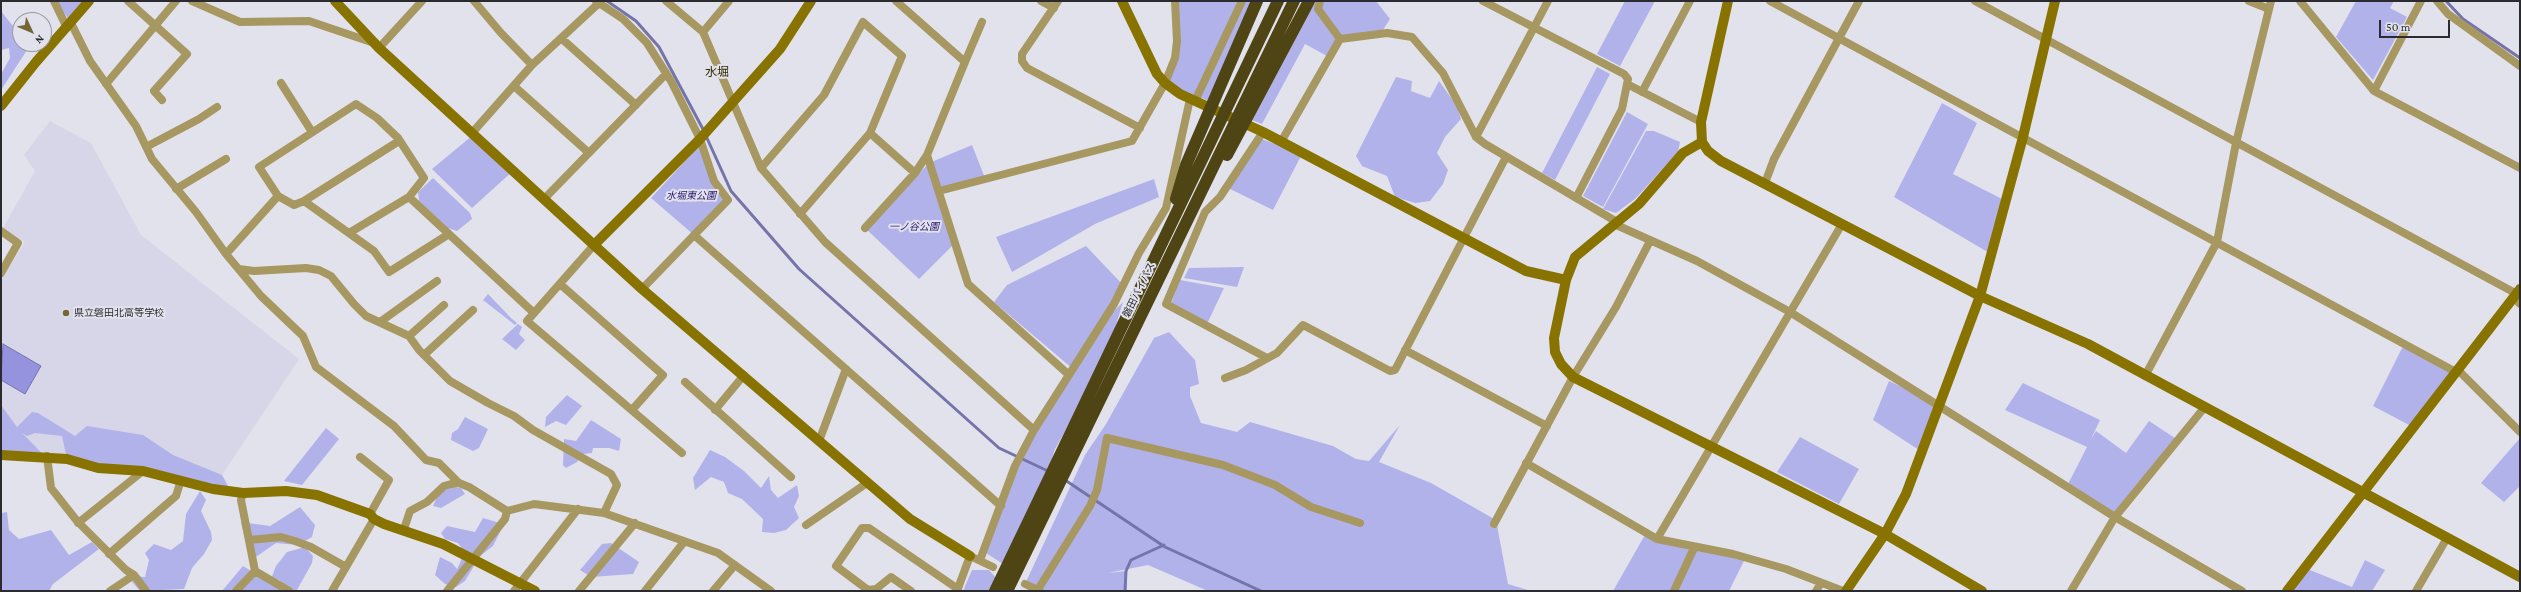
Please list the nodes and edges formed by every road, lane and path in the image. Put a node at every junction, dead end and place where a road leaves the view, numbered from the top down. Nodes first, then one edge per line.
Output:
1 (54, 1) edge
2 (90, 1) edge
3 (128, 1) edge
4 (176, 1) edge
5 (192, 1) edge
6 (335, 1) edge
7 (422, 1) edge
8 (474, 1) edge
9 (666, 1) edge
10 (729, 1) edge
11 (811, 1) edge
12 (896, 1) edge
13 (1040, 1) edge
14 (1122, 1) edge
15 (1175, 1) edge
16 (1242, 1) edge
17 (1257, 1) edge
18 (1278, 1) edge
19 (1294, 1) edge
20 (1309, 1) edge
21 (1320, 1) edge
22 (1483, 1) edge
23 (1548, 1) edge
24 (1690, 1) edge
25 (1728, 1) edge
26 (1770, 1) edge
27 (1859, 1) edge
28 (1975, 1) edge
29 (2055, 1) edge
30 (2249, 1) edge
31 (2300, 1) edge
32 (2421, 1) edge
33 (2437, 1) edge
34 (598, 2) edge
35 (1056, 4) edge
36 (2270, 5) edge
37 (982, 22) dead end
38 (156, 24) junction
39 (69, 25) junction
40 (1534, 28) junction
41 (703, 32) junction
42 (561, 38) junction
43 (1340, 39) junction
44 (1839, 39) junction
45 (2046, 39) junction
46 (376, 46) junction
47 (965, 62) junction
48 (532, 65) junction
49 (2520, 66) edge
50 (666, 74) junction
51 (281, 83) dead end
52 (1165, 83) junction
53 (106, 84) junction
54 (1627, 84) junction
55 (514, 86) junction
56 (2374, 91) junction
57 (1642, 92) junction
58 (162, 100) dead end
59 (1195, 101) junction
60 (732, 103) junction
61 (636, 105) junction
62 (1, 106) edge
63 (217, 107) dead end
64 (1701, 122) junction
65 (1140, 128) junction
66 (312, 132) junction
67 (1263, 132) junction
68 (472, 133) junction
69 (870, 133) junction
70 (1476, 137) junction
71 (701, 138) junction
72 (2023, 138) junction
73 (399, 141) junction
74 (1281, 142) junction
75 (1702, 142) junction
76 (2236, 143) junction
77 (146, 147) junction
78 (589, 153) junction
79 (927, 155) junction
80 (1506, 157) junction
81 (226, 159) dead end
82 (761, 168) junction
83 (2520, 168) edge
84 (914, 173) junction
85 (1765, 183) junction
86 (176, 188) junction
87 (939, 191) junction
88 (278, 196) junction
89 (409, 197) junction
90 (1576, 198) junction
91 (544, 199) junction
92 (304, 202) junction
93 (800, 214) junction
94 (1616, 223) junction
95 (1842, 224) junction
96 (865, 228) dead end
97 (1, 232) edge
98 (349, 233) junction
99 (449, 234) junction
100 (694, 235) junction
101 (1171, 238) junction
102 (1462, 239) junction
103 (1650, 241) junction
104 (2216, 242) junction
105 (594, 245) junction
106 (226, 254) junction
107 (239, 269) junction
108 (1, 273) edge
109 (437, 280) dead end
110 (1566, 280) junction
111 (560, 284) junction
112 (642, 289) junction
113 (1980, 296) junction
114 (2518, 296) edge
115 (444, 305) dead end
116 (473, 310) dead end
117 (1790, 312) junction
118 (534, 313) junction
119 (380, 322) junction
120 (409, 336) junction
121 (1405, 350) junction
122 (424, 355) junction
123 (1267, 358) junction
124 (846, 369) junction
125 (2457, 371) junction
126 (744, 375) junction
127 (1068, 375) junction
128 (2145, 376) junction
129 (1573, 377) junction
130 (1225, 378) dead end
131 (685, 382) dead end
132 (1939, 404) junction
133 (2204, 408) junction
134 (632, 410) junction
135 (714, 410) junction
136 (1547, 426) junction
137 (1034, 430) junction
138 (2520, 432) edge
139 (819, 440) junction
140 (1711, 447) junction
141 (682, 453) dead end
142 (1, 455) edge
143 (46, 456) junction
144 (360, 457) dead end
145 (1526, 463) junction
146 (143, 472) junction
147 (790, 477) dead end
148 (181, 480) junction
149 (458, 483) junction
150 (867, 483) junction
151 (2362, 492) junction
152 (242, 493) junction
153 (1001, 506) junction
154 (578, 509) junction
155 (507, 511) junction
156 (604, 513) junction
157 (372, 517) junction
158 (2115, 517) junction
159 (78, 523) junction
160 (635, 523) junction
161 (1360, 523) dead end
162 (1494, 524) dead end
163 (806, 525) dead end
164 (404, 529) junction
165 (1885, 534) junction
166 (2447, 538) junction
167 (1657, 539) junction
168 (249, 540) junction
169 (684, 542) junction
170 (1694, 548) junction
171 (109, 554) junction
172 (970, 556) junction
173 (473, 558) junction
174 (980, 560) junction
175 (735, 565) junction
176 (346, 567) junction
177 (994, 567) dead end
178 (255, 571) junction
179 (134, 575) junction
180 (2520, 577) edge
181 (1821, 583) junction
182 (1025, 584) dead end
183 (517, 587) edge
184 (1002, 589) edge
185 (958, 590) edge
186 (110, 591) edge
187 (146, 591) edge
188 (236, 591) edge
189 (289, 591) edge
190 (332, 591) edge
191 (446, 591) edge
192 (535, 591) edge
193 (579, 591) edge
194 (645, 591) edge
195 (713, 591) edge
196 (771, 591) edge
197 (911, 591) edge
198 (1038, 591) edge
199 (1674, 591) edge
200 (1816, 591) edge
201 (1842, 591) edge
202 (1846, 591) edge
203 (1982, 591) edge
204 (2071, 591) edge
205 (2242, 591) edge
206 (2287, 591) edge
207 (2416, 591) edge

1 - 39 street
2 - 39 street
3 - 38 street
4 - 38 street
5 - 46 street
6 - 46 street
7 - 46 street
8 - 48 street
9 - 41 street
10 - 41 street
11 - 60 street
12 - 47 street
13 - 35 street
14 - 52 street
15 - 52 street
16 - 59 street
17 - 101 highway
18 - 101 highway, 磐田バイパス
19 - 101 highway, 磐田バイパス
20 - 101 highway
21 - 43 street
22 - 40 street
23 - 40 street
24 - 57 street
25 - 64 street
26 - 44 street
27 - 44 street
28 - 45 street
29 - 45 street
30 - 36 street
31 - 56 street
32 - 56 street
33 - 49 street
34 - 42 street
34 - 50 street
35 - 65 street
36 - 76 street
37 - 47 street
38 - 53 street
38 - 58 street
39 - 53 street
39 - 62 street
40 - 54 street
40 - 70 street
41 - 60 street
42 - 48 street
42 - 61 street
43 - 70 street
43 - 74 street
44 - 72 street
44 - 85 street
45 - 72 street
45 - 76 street
46 - 68 street
47 - 79 street
48 - 55 street
50 - 61 street
50 - 71 street
51 - 66 street
52 - 59 street
52 - 65 street
53 - 77 street
54 - 57 street
54 - 90 street
55 - 68 street
55 - 78 street
56 - 83 street
57 - 64 street
59 - 67 street
59 - 127 street
60 - 71 street
60 - 82 street
61 - 78 street
63 - 77 street
64 - 75 street
65 - 87 street
66 - 73 street
66 - 88 street
67 - 74 street
67 - 123 street
68 - 91 street
69 - 82 street
69 - 84 street
69 - 93 street
70 - 80 street
71 - 100 street
71 - 105 street
72 - 104 street
72 - 113 street
73 - 89 street
73 - 92 street
74 - 102 street
75 - 85 street
75 - 94 street
76 - 104 street
76 - 114 street
77 - 86 street
78 - 91 street
79 - 84 street
79 - 87 street
80 - 90 street
80 - 102 street
81 - 86 street
82 - 93 street
84 - 96 street
85 - 95 street
86 - 106 street
87 - 127 street
88 - 92 street
88 - 106 street
89 - 98 street
89 - 99 street
90 - 94 street
91 - 105 street
92 - 98 street
93 - 137 street
94 - 103 street
94 - 110 street
95 - 113 street
95 - 117 street
97 - 108 street
98 - 99 street
99 - 118 street
100 - 112 street
100 - 124 street
101 - 184 highway, 磐田バイパス
101 - 184 highway, 磐田バイパス
102 - 110 street
102 - 121 street
103 - 117 street
103 - 129 street
104 - 125 street
104 - 128 street
105 - 111 street
105 - 112 street
106 - 107 street
107 - 119 street
107 - 149 street
109 - 119 street
110 - 129 street
111 - 118 street
111 - 134 street
112 - 126 street
113 - 128 street
113 - 132 street
114 - 125 street
115 - 120 street
116 - 122 street
117 - 132 street
117 - 140 street
118 - 134 street
119 - 120 street
120 - 122 street
121 - 123 street
121 - 136 street
122 - 156 street
123 - 130 street
124 - 139 street
124 - 153 street
125 - 138 street
125 - 151 street
126 - 135 street
126 - 139 street
127 - 137 street
128 - 133 street
129 - 136 street
129 - 140 street
131 - 135 street
132 - 158 street
132 - 165 street
133 - 151 street
133 - 158 street
134 - 141 street
135 - 147 street
136 - 145 street
137 - 153 street
139 - 150 street
140 - 165 street
140 - 167 street
142 - 143 street
143 - 146 street
143 - 159 street
144 - 157 street
145 - 162 street
145 - 167 street
146 - 148 street
146 - 159 street
148 - 152 street
148 - 171 street
149 - 155 street
149 - 164 street
150 - 163 street
150 - 172 street
151 - 166 street
151 - 206 street
152 - 157 street
152 - 168 street
153 - 174 street
154 - 155 street
154 - 156 street
154 - 183 street
155 - 173 street
156 - 160 street
157 - 164 street
157 - 176 street
158 - 204 street
158 - 205 street
159 - 171 street
160 - 169 street
160 - 193 street
161 - 198 street
164 - 173 street
165 - 202 street
165 - 203 street
166 - 180 street
166 - 207 street
167 - 170 street
168 - 176 street
168 - 178 street
169 - 175 street
169 - 194 street
170 - 181 street
170 - 199 street
171 - 179 street
172 - 174 street
172 - 185 street
173 - 183 street
173 - 191 street
174 - 177 street
175 - 195 street
175 - 196 street
176 - 190 street
178 - 188 street
178 - 189 street
179 - 186 street
179 - 187 street
181 - 200 street
181 - 201 street
182 - 198 street
183 - 192 street
185 - 197 street

